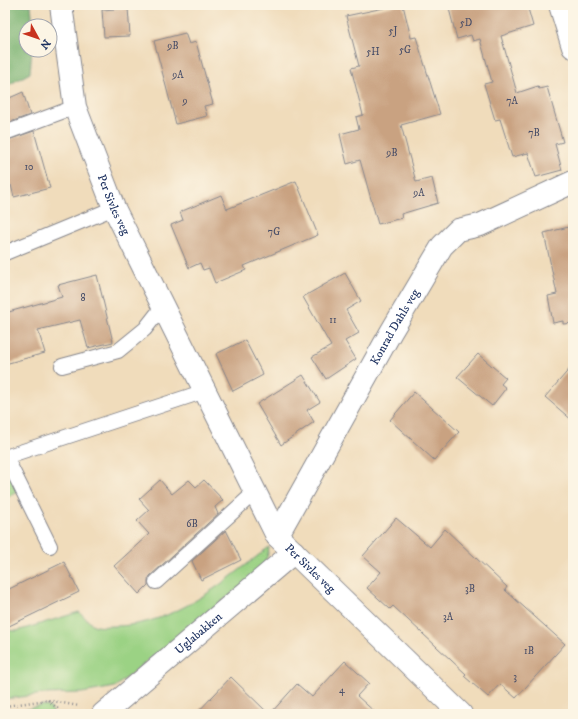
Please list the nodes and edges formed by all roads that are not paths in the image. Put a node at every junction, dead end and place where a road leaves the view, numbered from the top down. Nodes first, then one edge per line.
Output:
1 (61, 5) edge
2 (560, 5) edge
3 (573, 47) edge
4 (74, 107) junction
5 (5, 133) edge
6 (573, 182) edge
7 (114, 208) junction
8 (5, 253) edge
9 (163, 306) junction
10 (62, 366) dead end
11 (205, 391) junction
12 (5, 457) edge
13 (255, 492) junction
14 (277, 536) junction
15 (50, 546) dead end
16 (294, 552) junction
17 (156, 582) dead end
18 (105, 712) edge
19 (461, 714) edge

1 - 4 street, Per Sivles veg
2 - 3 street
4 - 5 lane
4 - 7 street, Per Sivles veg
6 - 14 street, Konrad Dahls veg
7 - 8 lane
7 - 9 street, Per Sivles veg
9 - 10 lane
9 - 11 street, Per Sivles veg
11 - 12 lane
11 - 13 street, Per Sivles veg
12 - 15 lane
13 - 14 street, Per Sivles veg
13 - 17 lane
14 - 16 street, Per Sivles veg
16 - 18 street, Uglabakken
16 - 19 street, Per Sivles veg

